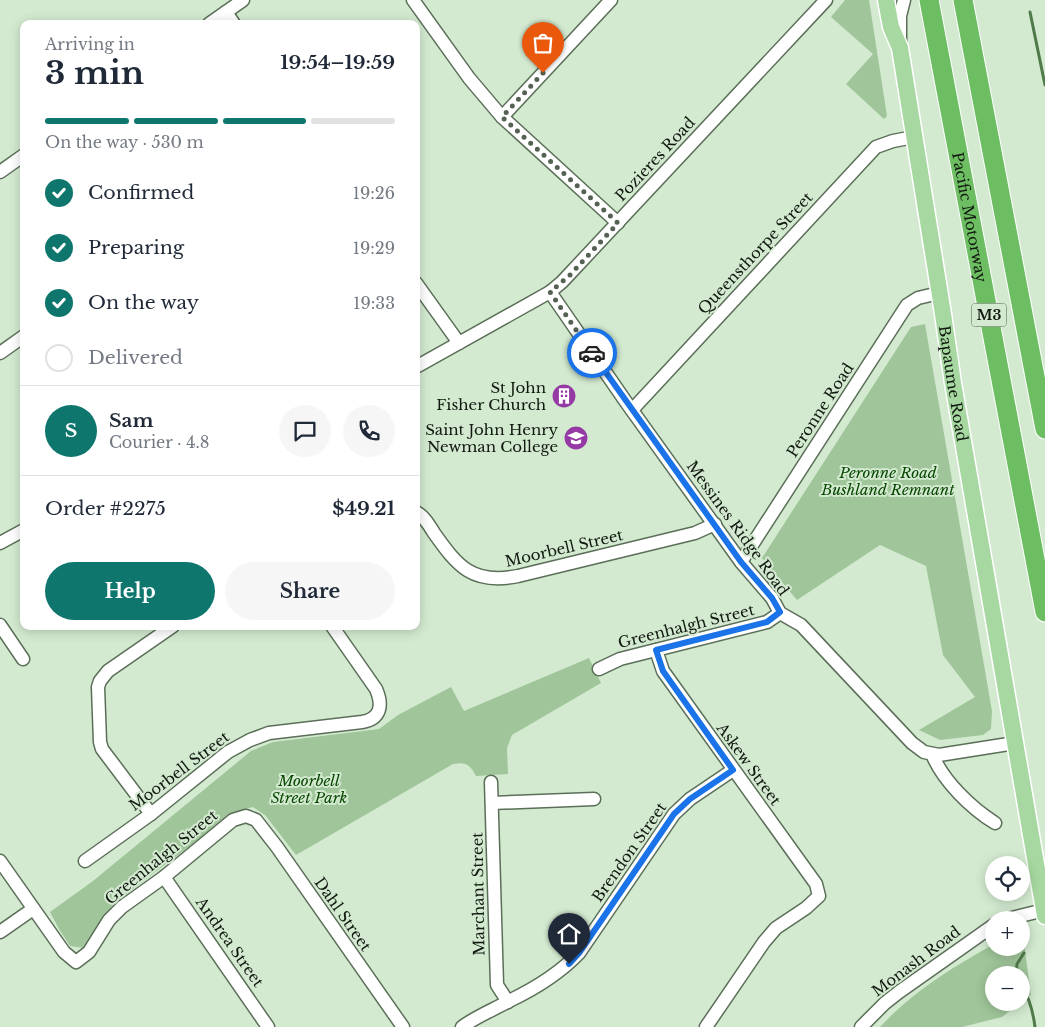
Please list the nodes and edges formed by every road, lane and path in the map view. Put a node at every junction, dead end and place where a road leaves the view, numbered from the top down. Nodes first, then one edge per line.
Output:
1 (243, 0) edge
2 (413, 0) edge
3 (611, 0) edge
4 (826, 0) edge
5 (886, 0) edge
6 (904, 0) edge
7 (965, 7) edge
8 (930, 9) edge
9 (226, 12) junction
10 (215, 20) edge
11 (231, 20) edge
12 (900, 48) junction
13 (502, 117) junction
14 (914, 137) junction
15 (20, 158) edge
16 (0, 172) edge
17 (618, 223) junction
18 (420, 289) edge
19 (550, 292) junction
20 (940, 293) junction
21 (20, 339) edge
22 (459, 343) junction
23 (0, 353) edge
24 (420, 365) edge
25 (632, 410) junction
26 (1045, 429) edge
27 (420, 516) edge
28 (714, 524) junction
29 (20, 532) edge
30 (0, 543) edge
31 (741, 562) junction
32 (780, 612) junction
33 (1045, 612) edge
34 (0, 625) edge
35 (166, 630) edge
36 (335, 630) edge
37 (656, 650) junction
38 (24, 660) dead end
39 (599, 668) dead end
40 (1015, 743) junction
41 (932, 754) junction
42 (733, 770) junction
43 (491, 782) dead end
44 (594, 799) dead end
45 (492, 803) junction
46 (151, 814) junction
47 (256, 820) joint
48 (995, 823) dead end
49 (0, 861) edge
50 (85, 862) dead end
51 (164, 877) junction
52 (34, 909) junction
53 (1044, 913) edge
54 (1030, 915) edge
55 (985, 931) edge
56 (0, 932) edge
57 (508, 1002) junction
58 (268, 1027) edge
59 (403, 1027) edge
60 (462, 1027) edge
61 (706, 1027) edge
62 (861, 1027) edge

1 - 9 street
2 - 13 street
3 - 13 street
4 - 17 street, Pozieres Road
5 - 12 main road, Bapaume Road
6 - 12 street
7 - 26 highway, M3
8 - 33 highway, Pacific Motorway / M3
9 - 10 street
9 - 11 street
12 - 14 main road, Bapaume Road
13 - 17 street
14 - 20 main road, Bapaume Road
14 - 25 street, Queensthorpe Street
15 - 16 street
17 - 19 street, Pozieres Road
18 - 22 street
19 - 22 street, Pozieres Road
19 - 25 street, Messines Ridge Road
20 - 31 street, Peronne Road
20 - 40 main road, Bapaume Road
21 - 23 street
22 - 24 street, Pozieres Road
25 - 28 street, Messines Ridge Road
27 - 28 street, Moorbell Street
28 - 31 street, Messines Ridge Road
29 - 30 street
31 - 32 street, Messines Ridge Road
32 - 37 street, Greenhalgh Street
32 - 41 street, Messines Ridge Road
34 - 38 street
35 - 46 street
36 - 46 street, Moorbell Street
37 - 39 street, Greenhalgh Street
37 - 42 street, Askew Street
40 - 41 street
40 - 53 main road, Bapaume Road
41 - 48 street
42 - 57 street, Brendon Street
42 - 61 street, Askew Street
43 - 45 street, Marchant Street
44 - 45 street
45 - 57 street, Marchant Street
46 - 50 street, Moorbell Street
47 - 51 street, Greenhalgh Street
47 - 59 street, Dahl Street
49 - 52 street
51 - 52 street, Greenhalgh Street
51 - 58 street, Andrea Street
52 - 56 street
53 - 54 street
55 - 62 street, Monash Road
57 - 60 street, Brendon Street

